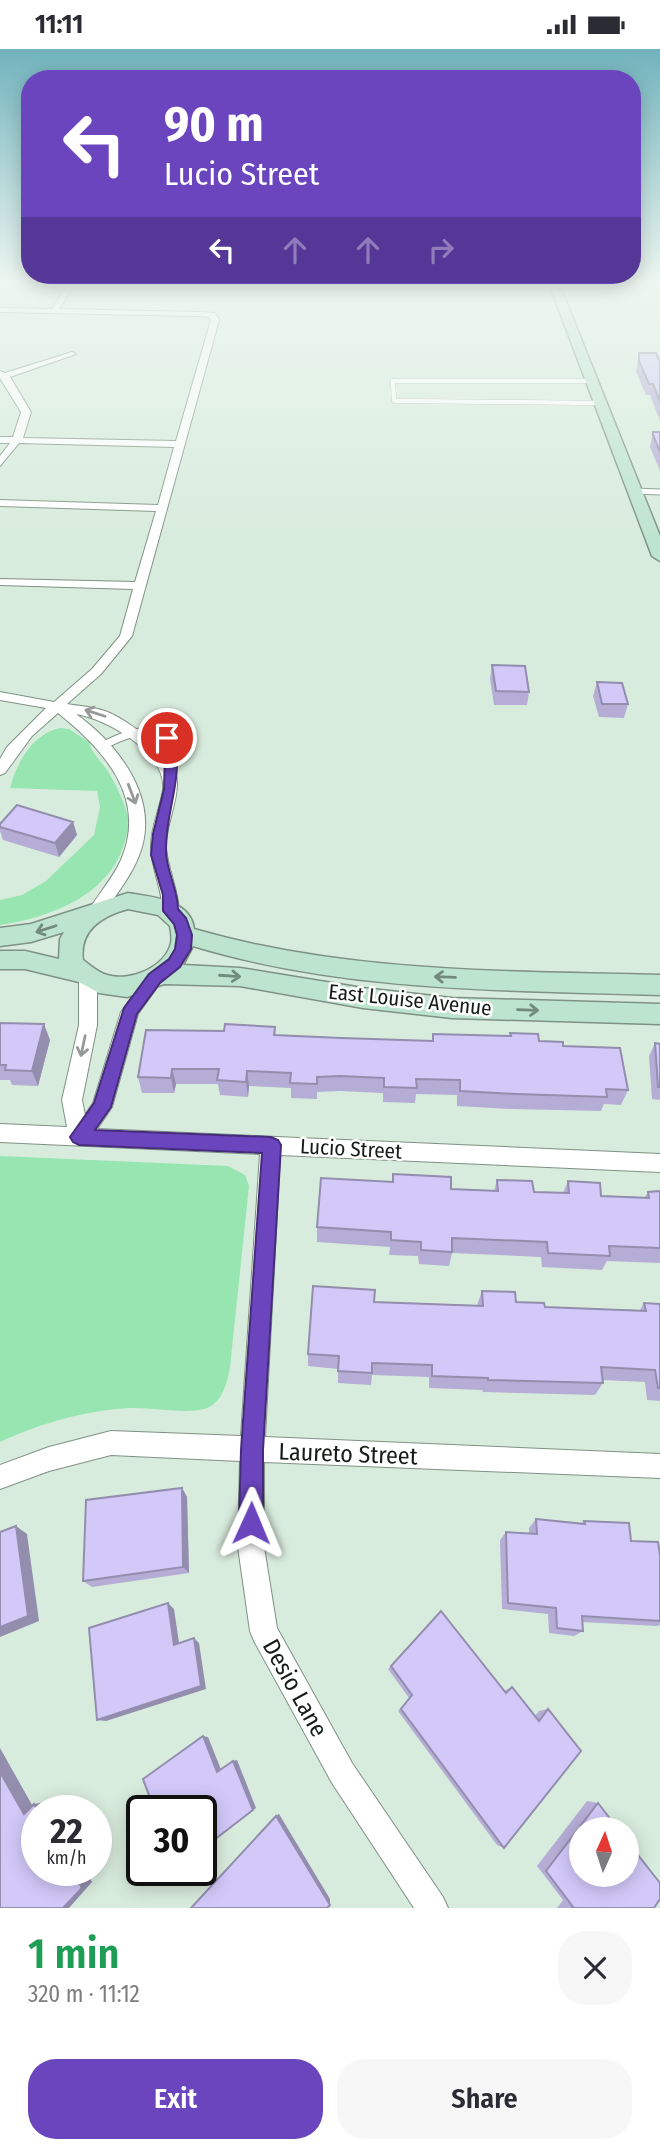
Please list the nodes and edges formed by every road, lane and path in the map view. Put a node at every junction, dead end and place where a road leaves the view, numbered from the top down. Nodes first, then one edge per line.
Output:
1 (26, 368) edge
2 (202, 368) edge
3 (587, 368) edge
4 (2, 375) edge
5 (592, 381) junction
6 (601, 403) junction
7 (0, 440) edge
8 (17, 440) junction
9 (180, 444) junction
10 (0, 463) edge
11 (634, 491) junction
12 (660, 492) edge
13 (0, 503) edge
14 (163, 508) junction
15 (660, 556) edge
16 (0, 582) edge
17 (141, 586) junction
18 (0, 696) edge
19 (58, 706) junction
20 (131, 732) junction
21 (104, 745) junction
22 (0, 771) edge
23 (170, 911) junction
24 (93, 912) junction
25 (185, 935) junction
26 (0, 937) edge
27 (0, 960) edge
28 (84, 976) junction
29 (158, 977) junction
30 (660, 985) edge
31 (660, 1014) edge
32 (0, 1133) edge
33 (79, 1137) junction
34 (271, 1145) junction
35 (660, 1163) edge
36 (252, 1450) junction
37 (660, 1466) edge
38 (0, 1477) edge
39 (432, 1908) edge

1 - 4 street
2 - 9 street
3 - 5 street
4 - 8 street
5 - 6 street
5 - 6 lane
6 - 11 street
7 - 8 street
8 - 9 street
8 - 10 street
9 - 14 street
11 - 12 lane
11 - 15 street
13 - 14 street
14 - 17 street
16 - 17 street
17 - 19 street
18 - 19 street
20 -> 19 street
19 - 21 street
19 - 22 street
20 - 21 lane
20 - 23 street
21 -> 24 street
23 - 24 street
23 - 25 street
24 -> 26 street
24 - 28 street
25 - 29 street
30 -> 25 street, East Louise Avenue
27 - 28 street, East Louise Avenue
28 - 29 street, East Louise Avenue
28 -> 33 street
29 -> 31 street, East Louise Avenue
29 - 33 street
32 - 33 street, Lucio Street
33 - 34 street, Lucio Street
34 - 35 street, Lucio Street
34 - 36 street, Desio Lane
36 - 37 street, Laureto Street
36 - 38 street, Laureto Street
36 - 39 street, Desio Lane

